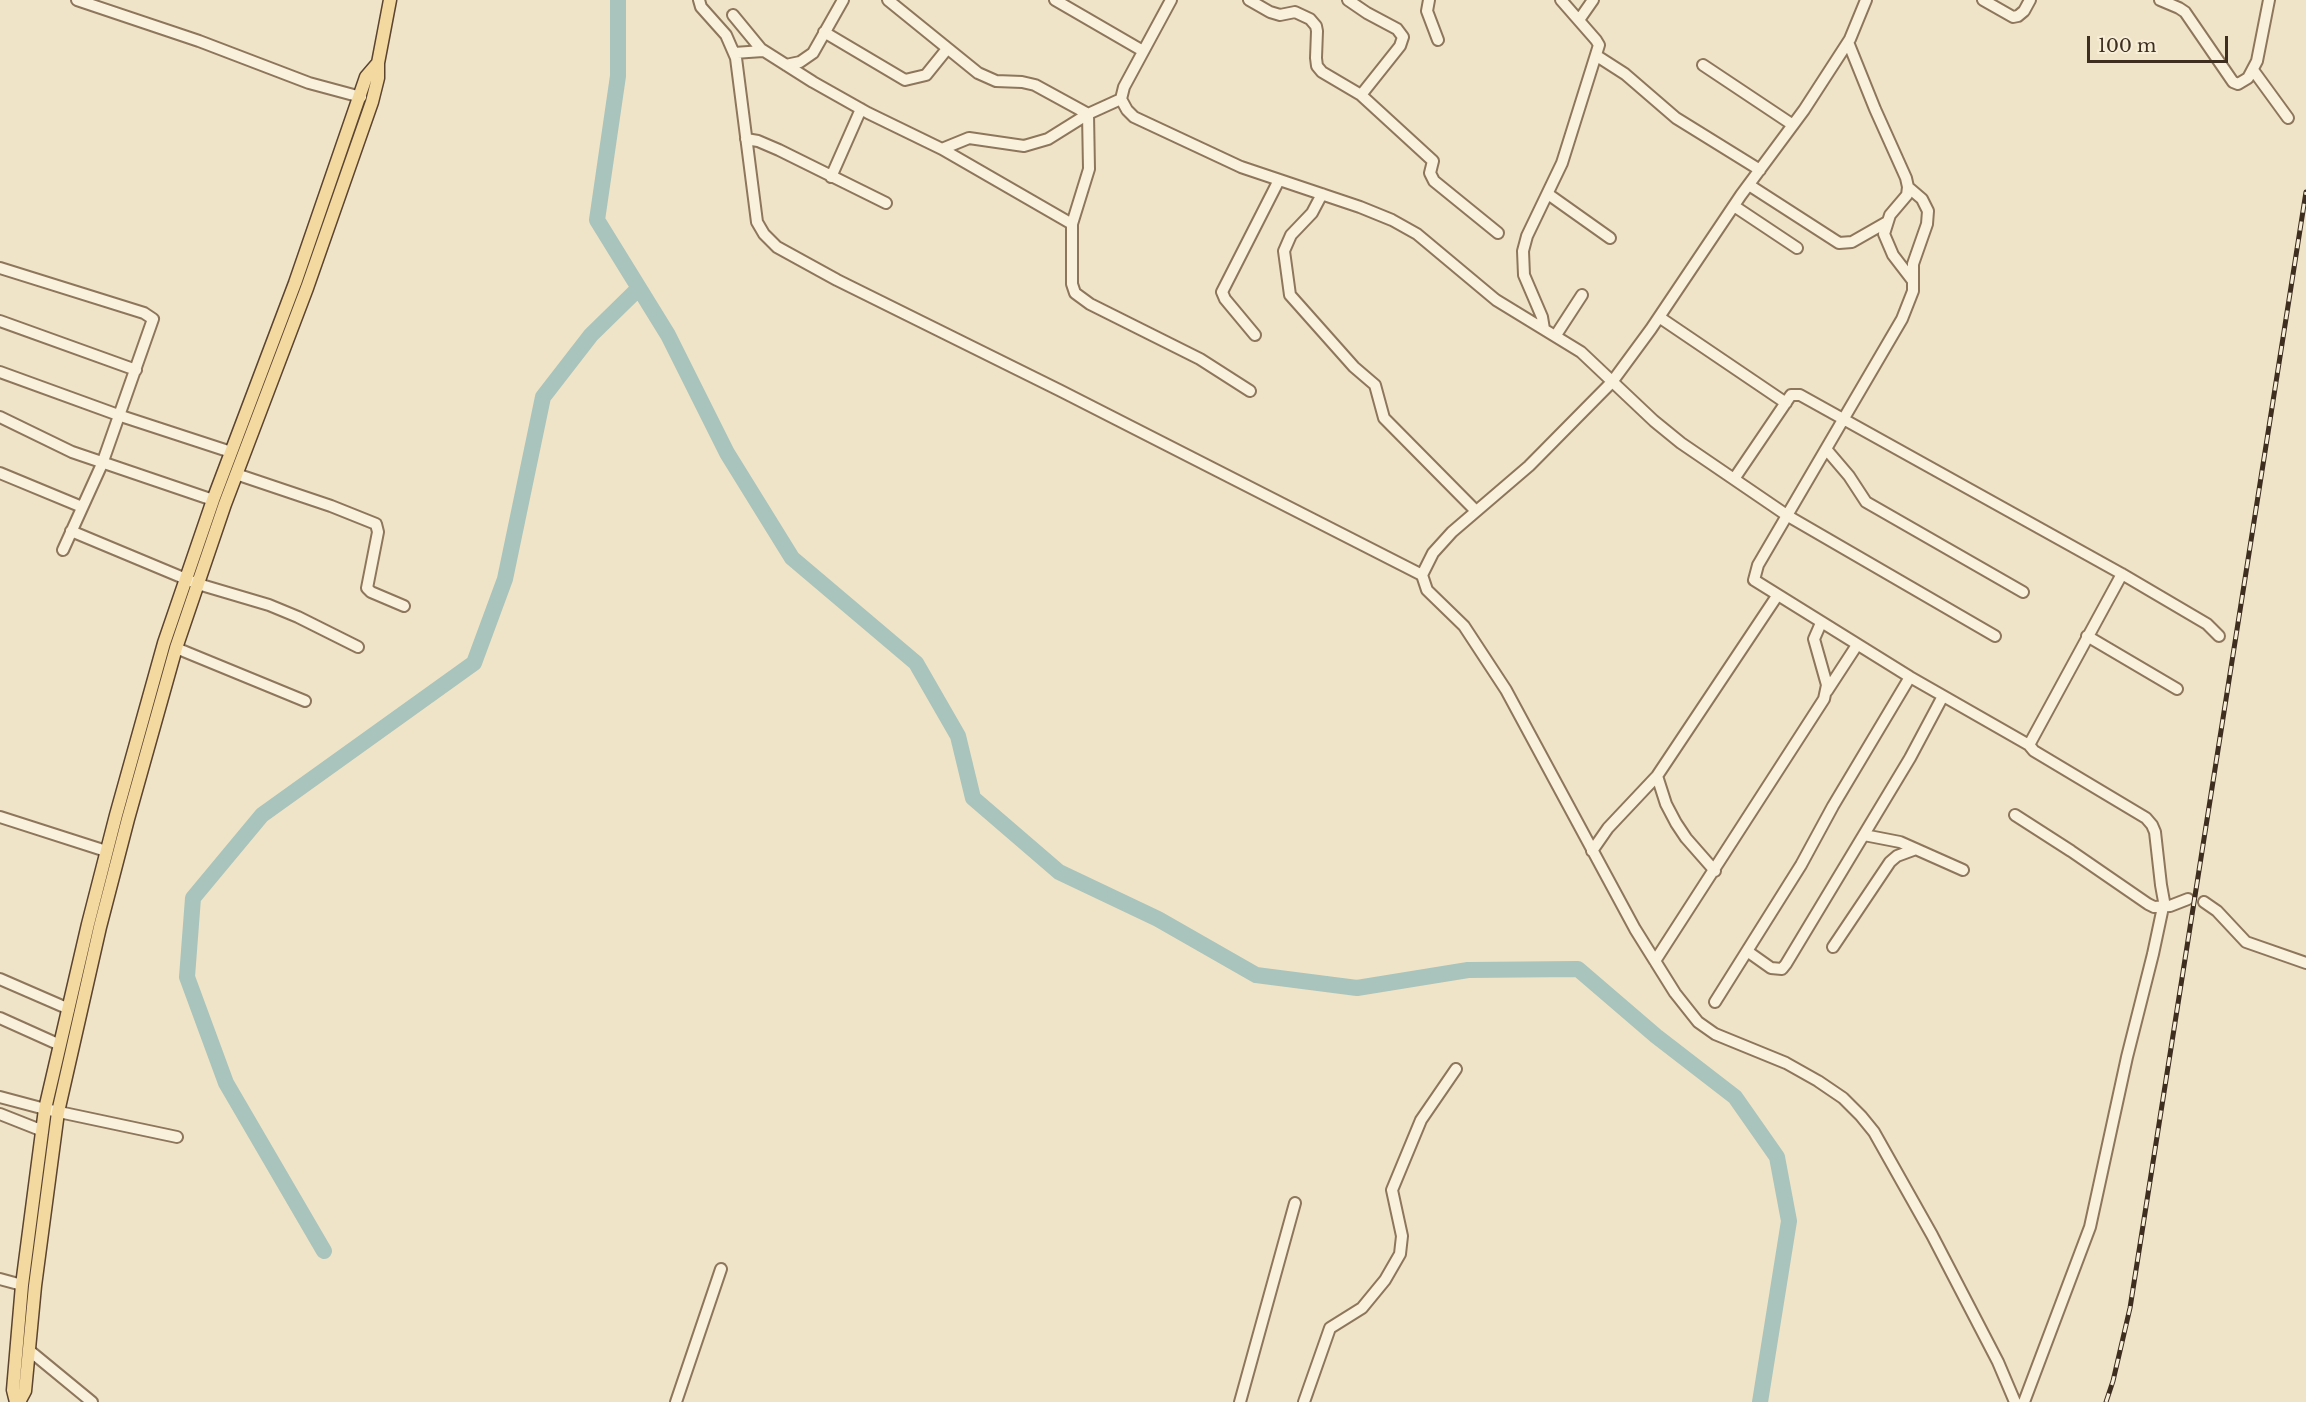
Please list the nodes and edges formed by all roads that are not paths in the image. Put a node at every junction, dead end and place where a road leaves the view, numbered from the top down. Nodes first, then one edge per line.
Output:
1 (77, 0) edge
2 (390, 0) edge
3 (396, 0) edge
4 (699, 0) edge
5 (843, 0) edge
6 (888, 0) edge
7 (1055, 0) edge
8 (1171, 0) edge
9 (1249, 0) edge
10 (1348, 0) edge
11 (1430, 0) edge
12 (1561, 0) edge
13 (1593, 0) edge
14 (1866, 0) edge
15 (1983, 0) edge
16 (2030, 0) edge
17 (2160, 0) edge
18 (2269, 0) edge
19 (387, 14) junction
20 (733, 15) dead end
21 (1579, 20) junction
22 (824, 32) junction
23 (1438, 40) dead end
24 (1848, 42) junction
25 (947, 49) junction
26 (763, 51) junction
27 (1143, 51) junction
28 (734, 53) junction
29 (1597, 56) junction
30 (378, 63) junction
31 (786, 65) junction
32 (1703, 65) dead end
33 (2253, 70) junction
34 (1361, 94) junction
35 (361, 98) junction
36 (1121, 99) junction
37 (861, 109) junction
38 (1088, 114) junction
39 (2288, 118) dead end
40 (1793, 125) junction
41 (746, 139) junction
42 (942, 149) junction
43 (1761, 170) junction
44 (831, 177) junction
45 (1279, 180) junction
46 (1749, 185) junction
47 (1908, 187) junction
48 (1322, 194) junction
49 (1548, 194) junction
50 (886, 203) dead end
51 (1734, 206) junction
52 (1887, 222) junction
53 (1072, 224) junction
54 (1497, 232) dead end
55 (1610, 238) dead end
56 (1797, 248) dead end
57 (0, 268) edge
58 (1913, 281) junction
59 (1582, 295) dead end
60 (1659, 317) junction
61 (0, 321) edge
62 (1544, 329) junction
63 (1255, 335) dead end
64 (1556, 335) junction
65 (136, 370) junction
66 (0, 372) edge
67 (1612, 382) junction
68 (1250, 391) dead end
69 (1786, 403) junction
70 (121, 416) junction
71 (0, 417) edge
72 (1843, 419) junction
73 (1826, 449) junction
74 (231, 452) junction
75 (102, 464) junction
76 (0, 473) edge
77 (236, 474) junction
78 (1734, 479) junction
79 (213, 500) junction
80 (82, 507) junction
81 (1476, 511) junction
82 (1788, 516) junction
83 (70, 531) junction
84 (63, 550) dead end
85 (2122, 574) junction
86 (1422, 575) junction
87 (186, 579) junction
88 (198, 584) junction
89 (2023, 592) dead end
90 (1777, 596) junction
91 (404, 606) dead end
92 (1821, 623) junction
93 (1995, 636) dead end
94 (2087, 636) junction
95 (2219, 636) dead end
96 (1857, 645) junction
97 (358, 647) dead end
98 (176, 648) junction
99 (1910, 677) junction
100 (2177, 689) dead end
101 (1827, 691) junction
102 (1943, 696) junction
103 (304, 701) dead end
104 (2029, 745) junction
105 (1657, 776) junction
106 (2015, 815) dead end
107 (0, 817) edge
108 (1864, 835) junction
109 (1916, 849) junction
110 (106, 851) junction
111 (1592, 851) junction
112 (1963, 870) dead end
113 (1715, 871) junction
114 (2188, 899) dead end
115 (2204, 902) dead end
116 (2164, 907) junction
117 (1833, 947) dead end
118 (1747, 951) junction
119 (1655, 961) junction
120 (2306, 963) edge
121 (0, 979) edge
122 (1715, 1002) dead end
123 (69, 1009) junction
124 (0, 1018) edge
125 (60, 1045) junction
126 (1456, 1069) dead end
127 (0, 1097) edge
128 (52, 1111) junction
129 (0, 1114) edge
130 (43, 1131) junction
131 (177, 1137) dead end
132 (1295, 1203) dead end
133 (721, 1269) dead end
134 (0, 1279) edge
135 (22, 1285) junction
136 (30, 1351) junction
137 (18, 1402) edge
138 (92, 1402) edge
139 (676, 1402) edge
140 (1240, 1402) edge
141 (1304, 1402) edge
142 (2015, 1402) edge
143 (2024, 1402) edge

1 - 35 street
2 - 19 main road
3 - 19 street
4 - 28 street
5 - 22 street
6 - 25 street
7 - 27 street
8 - 27 street
9 - 34 street
10 - 34 street
11 - 23 street
12 - 21 street
13 - 21 street
14 - 24 street
15 - 16 street
17 - 33 street
18 - 33 street
19 - 30 main road
20 - 26 street
21 - 29 street
22 - 25 street
22 - 31 street
24 - 40 street
24 - 47 street
25 - 38 street
26 - 28 street
26 - 31 street
27 - 36 street
28 - 41 street
29 - 43 street
29 - 49 street
30 - 35 main road
30 - 77 main road
31 - 37 street
32 - 40 street
33 - 39 street
34 - 54 street
35 - 74 main road
36 - 38 street
36 - 45 street
37 - 42 street
37 - 44 street
38 - 42 street
38 - 53 street
40 - 43 street
41 - 44 street
41 - 86 street
42 - 53 street
43 - 46 street
44 - 50 street
45 - 48 street
45 - 63 street
46 - 51 street
46 - 52 street
47 - 52 street
47 - 58 street
48 - 62 street
48 - 81 street
49 - 55 street
49 - 62 street
51 - 56 street
51 - 60 street
52 - 58 street
53 - 68 street
57 - 65 street
58 - 72 street
59 - 64 street
60 - 67 street
60 - 69 street
61 - 65 street
62 - 64 street
64 - 67 street
65 - 70 street
66 - 70 street
67 - 78 street
67 - 81 street
69 - 72 street
69 - 78 street
70 - 74 street
70 - 75 street
71 - 75 street
72 - 73 street
72 - 85 street
73 - 82 street
73 - 89 street
74 - 79 main road
75 - 79 street
75 - 80 street
76 - 80 street
77 - 88 main road
77 - 91 street
78 - 82 street
79 - 87 main road
80 - 83 street
81 - 86 street
82 - 90 street
82 - 93 street
83 - 84 street
83 - 87 street
85 - 94 street
85 - 95 street
86 - 111 street
87 - 88 street
87 - 110 main road
88 - 97 street
88 - 98 main road
90 - 92 street
90 - 105 street
92 - 96 street
92 - 101 street
94 - 100 street
94 - 104 street
96 - 99 street
96 - 101 street
98 - 103 street
98 - 128 main road
99 - 102 street
99 - 118 street
101 - 113 street
102 - 104 street
102 - 108 street
104 - 116 street
105 - 111 street
105 - 113 street
106 - 116 street
107 - 110 street
108 - 109 street
108 - 118 street
109 - 112 street
109 - 117 street
110 - 123 main road
111 - 119 street
113 - 119 street
114 - 116 street
115 - 120 street
116 - 143 street
118 - 122 street
119 - 142 street
121 - 123 street
123 - 125 main road
124 - 125 street
125 - 128 main road
126 - 141 street
127 - 128 street
128 - 130 main road
128 - 131 street
128 - 136 main road
129 - 130 street
130 - 135 main road
132 - 140 street
133 - 139 street
134 - 135 street
135 - 137 main road
136 - 137 main road
136 - 138 street

